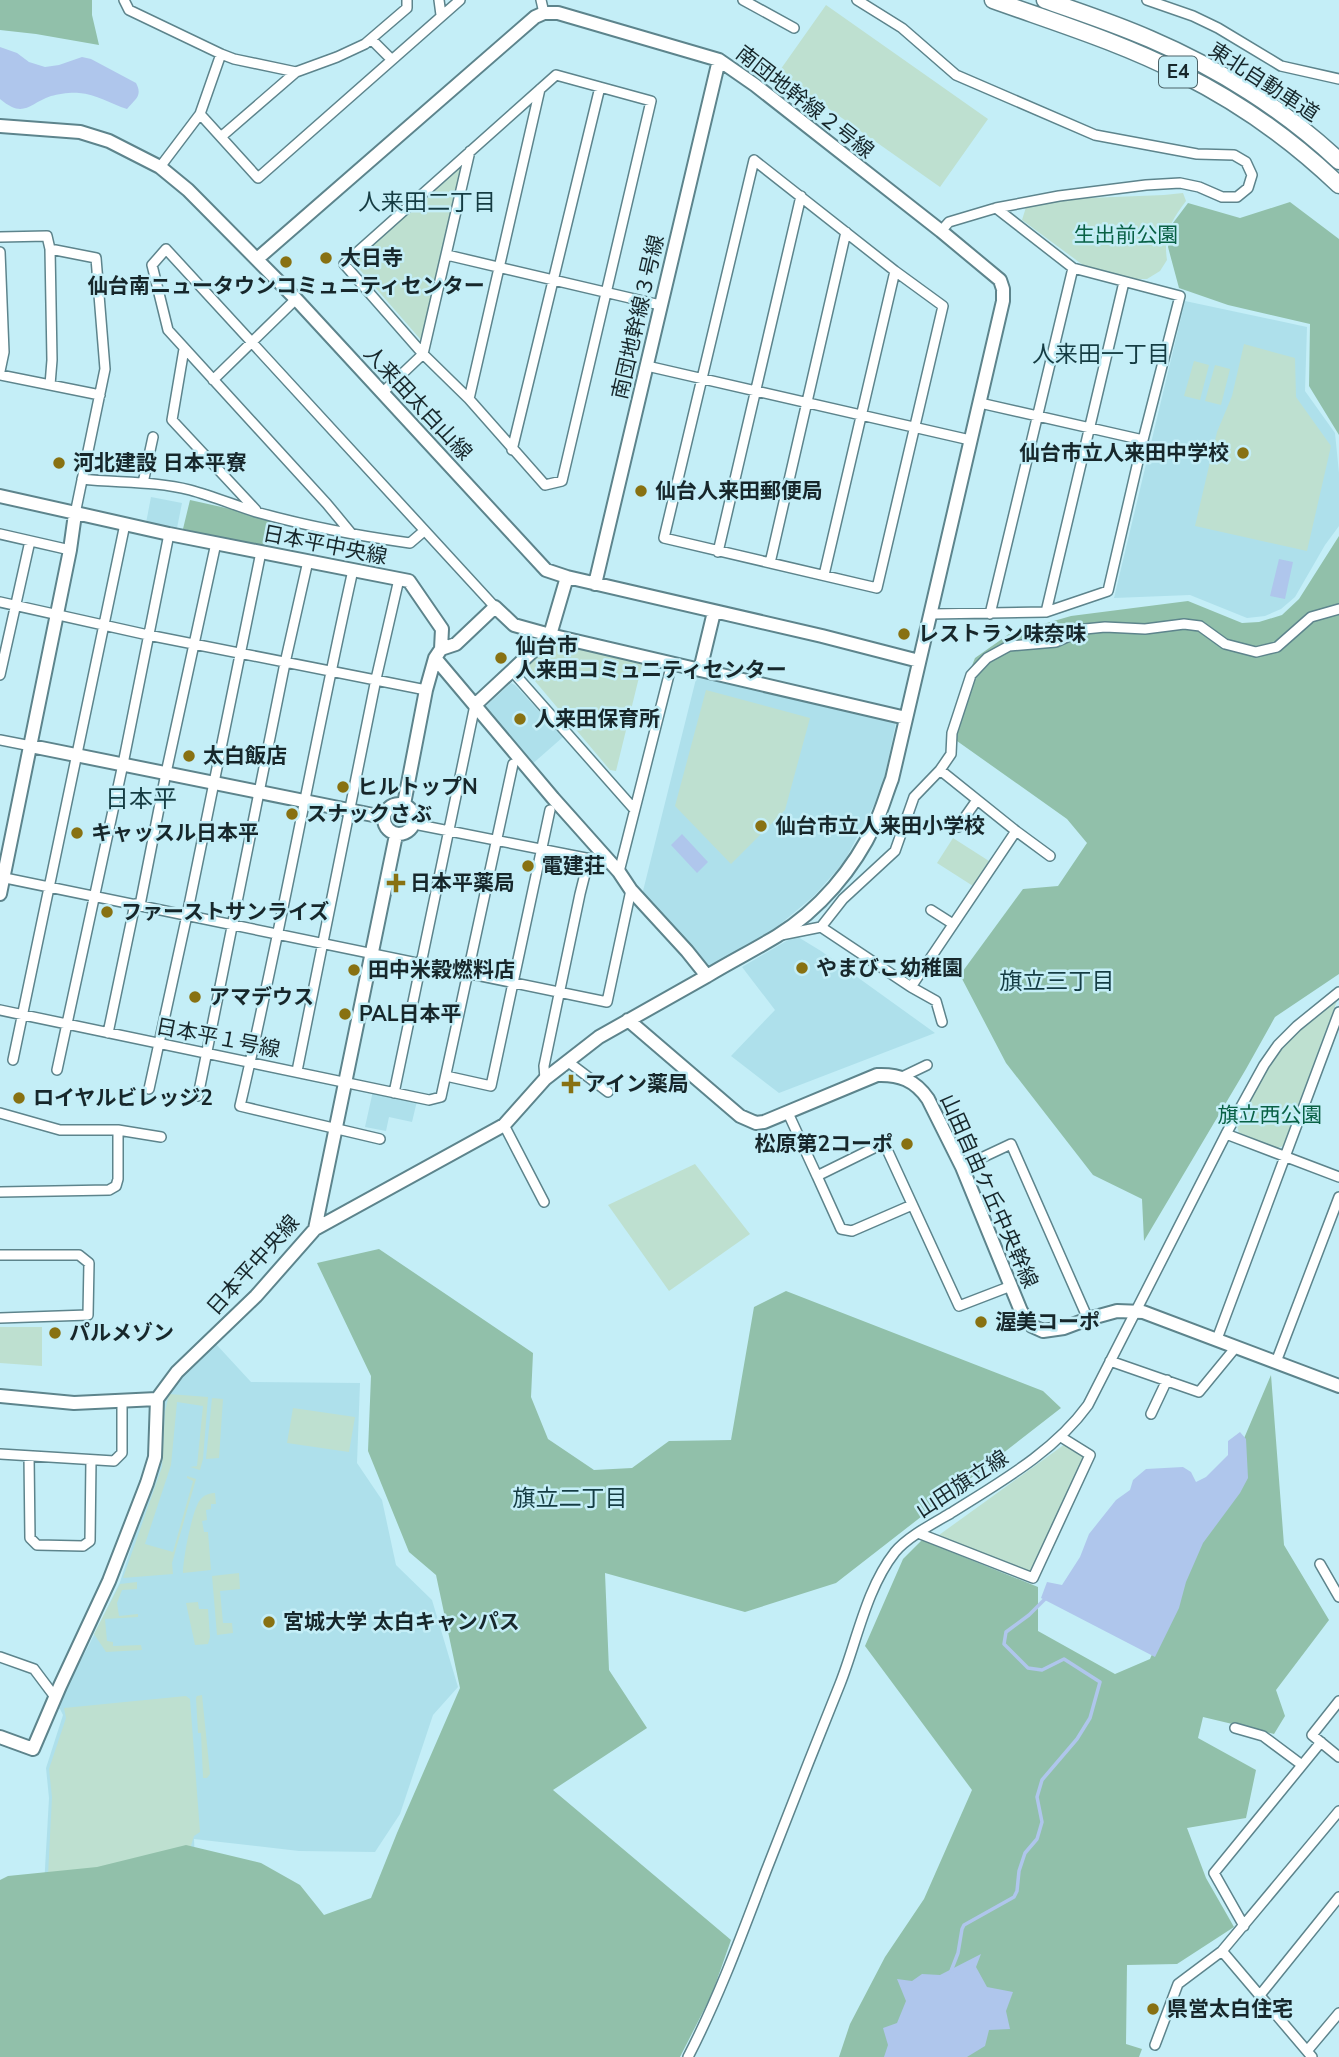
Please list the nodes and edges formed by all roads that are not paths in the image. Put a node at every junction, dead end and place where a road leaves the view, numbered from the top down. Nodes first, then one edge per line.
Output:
1 (124, 0) edge
2 (407, 0) edge
3 (439, 0) edge
4 (460, 0) edge
5 (743, 0) edge
6 (857, 0) edge
7 (993, 0) edge
8 (1045, 0) edge
9 (1147, 0) edge
10 (542, 6) edge
11 (441, 15) junction
12 (794, 28) dead end
13 (371, 39) junction
14 (221, 54) junction
15 (391, 59) junction
16 (719, 60) junction
17 (296, 72) junction
18 (1339, 79) edge
19 (600, 87) junction
20 (540, 89) junction
21 (200, 114) junction
22 (0, 126) edge
23 (222, 136) junction
24 (470, 150) junction
25 (1339, 161) edge
26 (160, 167) junction
27 (1339, 185) edge
28 (801, 196) junction
29 (996, 208) junction
30 (941, 231) junction
31 (846, 233) junction
32 (0, 237) edge
33 (50, 249) junction
34 (0, 252) edge
35 (447, 255) junction
36 (257, 259) junction
37 (499, 267) junction
38 (1073, 268) junction
39 (895, 271) junction
40 (554, 280) junction
41 (1124, 282) junction
42 (606, 292) junction
43 (296, 299) junction
44 (660, 305) junction
45 (253, 342) junction
46 (184, 349) junction
47 (423, 354) junction
48 (646, 366) junction
49 (0, 373) edge
50 (703, 379) junction
51 (213, 380) junction
52 (50, 385) junction
53 (755, 391) junction
54 (382, 393) junction
55 (100, 395) junction
56 (469, 399) junction
57 (807, 403) junction
58 (980, 403) junction
59 (861, 415) junction
60 (1038, 415) junction
61 (914, 428) junction
62 (1090, 428) junction
63 (153, 438) dead end
64 (970, 440) junction
65 (1143, 440) junction
66 (513, 450) junction
67 (82, 479) junction
68 (143, 484) junction
69 (0, 496) edge
70 (259, 512) junction
71 (75, 514) junction
72 (125, 524) junction
73 (424, 531) junction
74 (351, 533) junction
75 (0, 534) edge
76 (169, 534) junction
77 (30, 541) junction
78 (216, 543) junction
79 (70, 550) junction
80 (261, 552) junction
81 (718, 552) junction
82 (308, 561) junction
83 (770, 563) junction
84 (353, 570) junction
85 (824, 575) junction
86 (567, 578) junction
87 (399, 579) junction
88 (595, 584) junction
89 (0, 602) edge
90 (15, 605) junction
91 (495, 607) junction
92 (1339, 609) edge
93 (714, 611) junction
94 (1046, 612) junction
95 (931, 614) junction
96 (990, 614) junction
97 (57, 615) junction
98 (104, 626) junction
99 (148, 635) junction
100 (550, 635) junction
101 (194, 643) junction
102 (241, 653) junction
103 (438, 653) junction
104 (919, 660) junction
105 (285, 663) junction
106 (672, 663) junction
107 (700, 670) junction
108 (330, 671) junction
109 (512, 671) junction
110 (0, 675) edge
111 (376, 680) junction
112 (426, 690) junction
113 (475, 705) junction
114 (906, 719) junction
115 (0, 740) edge
116 (31, 746) junction
117 (77, 755) junction
118 (123, 764) junction
119 (513, 764) dead end
120 (940, 770) junction
121 (166, 773) junction
122 (213, 784) junction
123 (259, 792) junction
124 (304, 800) junction
125 (976, 800) junction
126 (404, 804) junction
127 (634, 808) junction
128 (350, 810) junction
129 (550, 810) dead end
130 (383, 817) junction
131 (414, 824) junction
132 (958, 827) dead end
133 (449, 831) junction
134 (1016, 831) junction
135 (396, 835) junction
136 (497, 839) junction
137 (541, 848) junction
138 (1050, 856) dead end
139 (589, 858) junction
140 (615, 868) junction
141 (2, 877) edge
142 (49, 887) junction
143 (631, 890) junction
144 (0, 894) edge
145 (93, 895) junction
146 (138, 904) junction
147 (931, 910) dead end
148 (187, 915) junction
149 (234, 925) junction
150 (953, 925) junction
151 (821, 927) junction
152 (278, 935) junction
153 (779, 935) junction
154 (322, 943) junction
155 (373, 953) junction
156 (421, 963) junction
157 (468, 973) junction
158 (707, 976) junction
159 (513, 983) junction
160 (911, 987) junction
161 (560, 992) junction
162 (1339, 992) edge
163 (0, 1010) edge
164 (1339, 1012) edge
165 (23, 1015) junction
166 (628, 1020) junction
167 (942, 1022) dead end
168 (66, 1025) junction
169 (108, 1033) junction
170 (159, 1045) junction
171 (206, 1055) junction
172 (13, 1060) dead end
173 (567, 1061) junction
174 (250, 1063) junction
175 (927, 1065) dead end
176 (57, 1070) dead end
177 (297, 1071) junction
178 (446, 1076) junction
179 (902, 1077) junction
180 (545, 1079) junction
181 (345, 1081) junction
182 (149, 1089) dead end
183 (608, 1092) dead end
184 (394, 1093) junction
185 (198, 1096) dead end
186 (0, 1113) edge
187 (788, 1113) junction
188 (504, 1125) junction
189 (334, 1128) junction
190 (118, 1130) junction
191 (1226, 1133) junction
192 (161, 1137) dead end
193 (380, 1139) dead end
194 (1285, 1157) junction
195 (962, 1167) junction
196 (817, 1176) junction
197 (1339, 1177) edge
198 (0, 1192) edge
199 (1339, 1197) edge
200 (544, 1202) dead end
201 (912, 1205) junction
202 (315, 1229) junction
203 (0, 1255) edge
204 (1011, 1286) junction
205 (1134, 1311) junction
206 (0, 1318) edge
207 (1088, 1319) junction
208 (1217, 1339) junction
209 (1236, 1347) junction
210 (1110, 1361) junction
211 (1276, 1362) junction
212 (1167, 1380) junction
213 (1339, 1386) edge
214 (0, 1396) edge
215 (157, 1399) junction
216 (122, 1401) junction
217 (1151, 1415) dead end
218 (1061, 1437) junction
219 (0, 1454) edge
220 (29, 1455) junction
221 (91, 1460) junction
222 (918, 1533) junction
223 (1320, 1564) dead end
224 (1339, 1597) edge
225 (0, 1657) edge
226 (57, 1691) junction
227 (1339, 1701) edge
228 (1234, 1728) dead end
229 (0, 1737) edge
230 (1321, 1742) junction
231 (1339, 1756) edge
232 (1301, 1765) junction
233 (1339, 1811) edge
234 (1339, 1897) edge
235 (1244, 1926) junction
236 (1222, 1951) junction
237 (1260, 1995) junction
238 (1339, 2013) edge
239 (1155, 2045) dead end
240 (1310, 2054) edge
241 (688, 2057) edge

1 - 14 street
2 - 13 street
3 - 11 street
4 - 11 street
5 - 12 street
6 - 29 street
7 - 27 highway, 東北自動車道 / E4
8 - 25 highway, 東北自動車道 / E4
9 - 18 street
10 - 16 street, 南団地幹線２号線
10 - 36 street, 南団地幹線２号線
11 - 15 street
13 - 15 street
13 - 17 street
14 - 17 street
14 - 21 street
15 - 23 street
16 - 30 street, 南団地幹線２号線
16 - 44 street, 南団地幹線３号線
17 - 23 street
19 - 20 street
19 - 40 street
19 - 42 street
20 - 24 street
20 - 37 street
21 - 23 street
21 - 26 street
22 - 26 street, 人来田太白山線
24 - 35 street
24 - 47 street
26 - 36 street, 人来田太白山線
28 - 31 street
28 - 50 street
28 - 53 street
29 - 30 street
29 - 38 street
30 - 58 street, 南団地幹線２号線
31 - 39 street
31 - 57 street
32 - 33 street
33 - 52 street
33 - 55 street
34 - 49 street
35 - 37 street
35 - 47 street
36 - 43 street, 人来田太白山線
37 - 40 street
37 - 56 street
38 - 41 street
38 - 60 street
39 - 59 street
39 - 61 street
40 - 42 street
40 - 66 street
41 - 62 street
41 - 65 street
42 - 44 street
42 - 66 street
43 - 45 street
43 - 54 street, 人来田太白山線
44 - 48 street, 南団地幹線３号線
45 - 46 street
45 - 51 street
45 - 73 street
46 - 51 street
46 - 70 street
47 - 54 street
47 - 56 street
48 - 50 street
48 - 88 street, 南団地幹線３号線
49 - 52 street
50 - 53 street
50 - 81 street
51 - 74 street
52 - 55 street
53 - 57 street
53 - 81 street
54 - 86 street, 人来田太白山線
55 - 67 street
56 - 66 street
57 - 59 street
57 - 83 street
58 - 60 street
58 - 64 street, 南団地幹線２号線
59 - 61 street
59 - 85 street
60 - 62 street
60 - 96 street
61 - 64 street
61 - 85 street
62 - 65 street
62 - 94 street
63 - 68 street
64 - 95 street, 南団地幹線２号線
65 - 94 street
67 - 68 street
67 - 71 street
68 - 70 street
69 - 71 street, 日本平中央線
70 - 74 street
71 - 72 street, 日本平中央線
71 - 79 street
72 - 76 street, 日本平中央線
72 - 98 street
73 - 74 street
73 - 91 street
75 - 77 street
76 - 78 street, 日本平中央線
76 - 99 street
77 - 79 street
77 - 90 street
78 - 80 street, 日本平中央線
78 - 101 street
79 - 97 street
80 - 82 street, 日本平中央線
80 - 102 street
81 - 83 street
82 - 84 street, 日本平中央線
82 - 105 street
83 - 85 street
84 - 87 street, 日本平中央線
84 - 108 street
86 - 88 street, 人来田太白山線
86 - 100 street
87 - 103 street, 日本平中央線
87 - 111 street
88 - 93 street, 人来田太白山線
89 - 90 street
90 - 97 street
90 - 110 street
91 - 100 street
91 - 103 street
92 - 120 street
93 - 104 street, 人来田太白山線
93 - 107 street
94 - 96 street
95 - 96 street
95 - 104 street, 南団地幹線２号線
97 - 98 street
97 - 116 street
98 - 99 street
98 - 117 street
99 - 101 street
99 - 118 street
100 - 106 street
100 - 109 street
101 - 102 street
101 - 121 street
102 - 105 street
102 - 122 street
103 - 112 street, 日本平中央線
103 - 113 street
104 - 114 street, 南団地幹線２号線
105 - 108 street
105 - 123 street
106 - 107 street
106 - 127 street
107 - 114 street
108 - 111 street
108 - 124 street
109 - 113 street
109 - 127 street
111 - 112 street
111 - 128 street
112 - 126 street, 日本平中央線
113 - 133 street
113 - 140 street
114 - 153 street, 南団地幹線２号線
115 - 116 street
116 - 117 street
116 - 141 street
117 - 118 street
117 - 142 street
118 - 121 street
118 - 145 street
119 - 136 street
120 - 125 street
120 - 151 street
121 - 122 street
121 - 146 street
122 - 123 street
122 - 148 street
123 - 124 street
123 - 149 street
124 - 128 street
124 - 152 street
125 - 132 street
125 - 134 street
126 - 130 street
126 - 131 street
127 - 140 street
128 - 130 street
128 - 154 street
129 - 137 street
130 - 135 street
131 - 133 street
131 - 135 street
133 - 136 street
133 - 156 street
134 - 138 street
134 - 150 street
135 - 155 street, 日本平中央線
136 - 137 street
136 - 157 street
137 - 139 street
137 - 159 street
139 - 140 street
139 - 161 street
140 - 143 street
141 - 142 street
141 - 144 street
142 - 145 street
142 - 165 street
143 - 158 street
143 - 161 street
145 - 146 street
145 - 168 street
146 - 148 street
146 - 169 street
147 - 150 street
148 - 149 street
148 - 170 street
149 - 152 street
149 - 171 street
150 - 160 street
151 - 153 street
151 - 160 street
152 - 154 street
152 - 174 street
153 - 158 street, 南団地幹線２号線
154 - 155 street
154 - 177 street
155 - 156 street
155 - 181 street, 日本平中央線
156 - 157 street
156 - 184 street
157 - 159 street
157 - 178 street
158 - 166 street, 南団地幹線２号線
159 - 161 street
159 - 178 street
160 - 167 street
161 - 180 street
162 - 191 street, 山田旗立線
163 - 165 street, 日本平１号線
164 - 194 street
165 - 168 street, 日本平１号線
165 - 172 street
166 - 173 street, 南団地幹線２号線
166 - 187 street
168 - 169 street, 日本平１号線
168 - 176 street
169 - 170 street, 日本平１号線
170 - 171 street, 日本平１号線
170 - 182 street
171 - 174 street, 日本平１号線
171 - 185 street
173 - 180 street, 南団地幹線２号線
173 - 183 street
174 - 177 street, 日本平１号線
174 - 189 street
175 - 179 street
177 - 181 street, 日本平１号線
178 - 184 street, 日本平１号線
179 - 187 street
179 - 195 street, 山田自由ケ丘中央幹線
180 - 188 street, 南団地幹線２号線
181 - 184 street, 日本平１号線
181 - 189 street, 日本平中央線
186 - 190 street
187 - 196 street
188 - 200 street
188 - 202 street, 南団地幹線２号線
189 - 193 street
189 - 202 street, 日本平中央線
190 - 192 street
190 - 198 street
191 - 194 street
191 - 205 street, 山田旗立線
194 - 197 street
194 - 208 street
195 - 204 street, 山田自由ケ丘中央幹線
195 - 207 street
196 - 201 street
196 - 201 street
199 - 211 street
201 - 204 street
202 - 215 street, 日本平中央線
203 - 206 street
204 - 207 street, 山田自由ケ丘中央幹線
205 - 207 street, 山田自由ケ丘中央幹線
205 - 208 street, 山田自由ケ丘中央幹線
205 - 210 street, 山田旗立線
208 - 209 street, 山田自由ケ丘中央幹線
209 - 211 street, 山田自由ケ丘中央幹線
209 - 212 street
210 - 212 street
210 - 218 street, 山田旗立線
211 - 213 street, 山田自由ケ丘中央幹線
212 - 217 street
214 - 216 street
215 - 216 street
215 - 226 street
216 - 221 street
218 - 222 street, 山田旗立線
218 - 222 street
219 - 220 street
220 - 221 street
220 - 221 street
222 - 241 street, 山田旗立線
223 - 224 street
225 - 226 street
226 - 229 street
227 - 230 street
228 - 232 street
230 - 231 street
230 - 232 street
232 - 235 street
233 - 235 street
234 - 237 street
235 - 236 street
236 - 237 street
236 - 239 street
237 - 240 street
238 - 240 street

